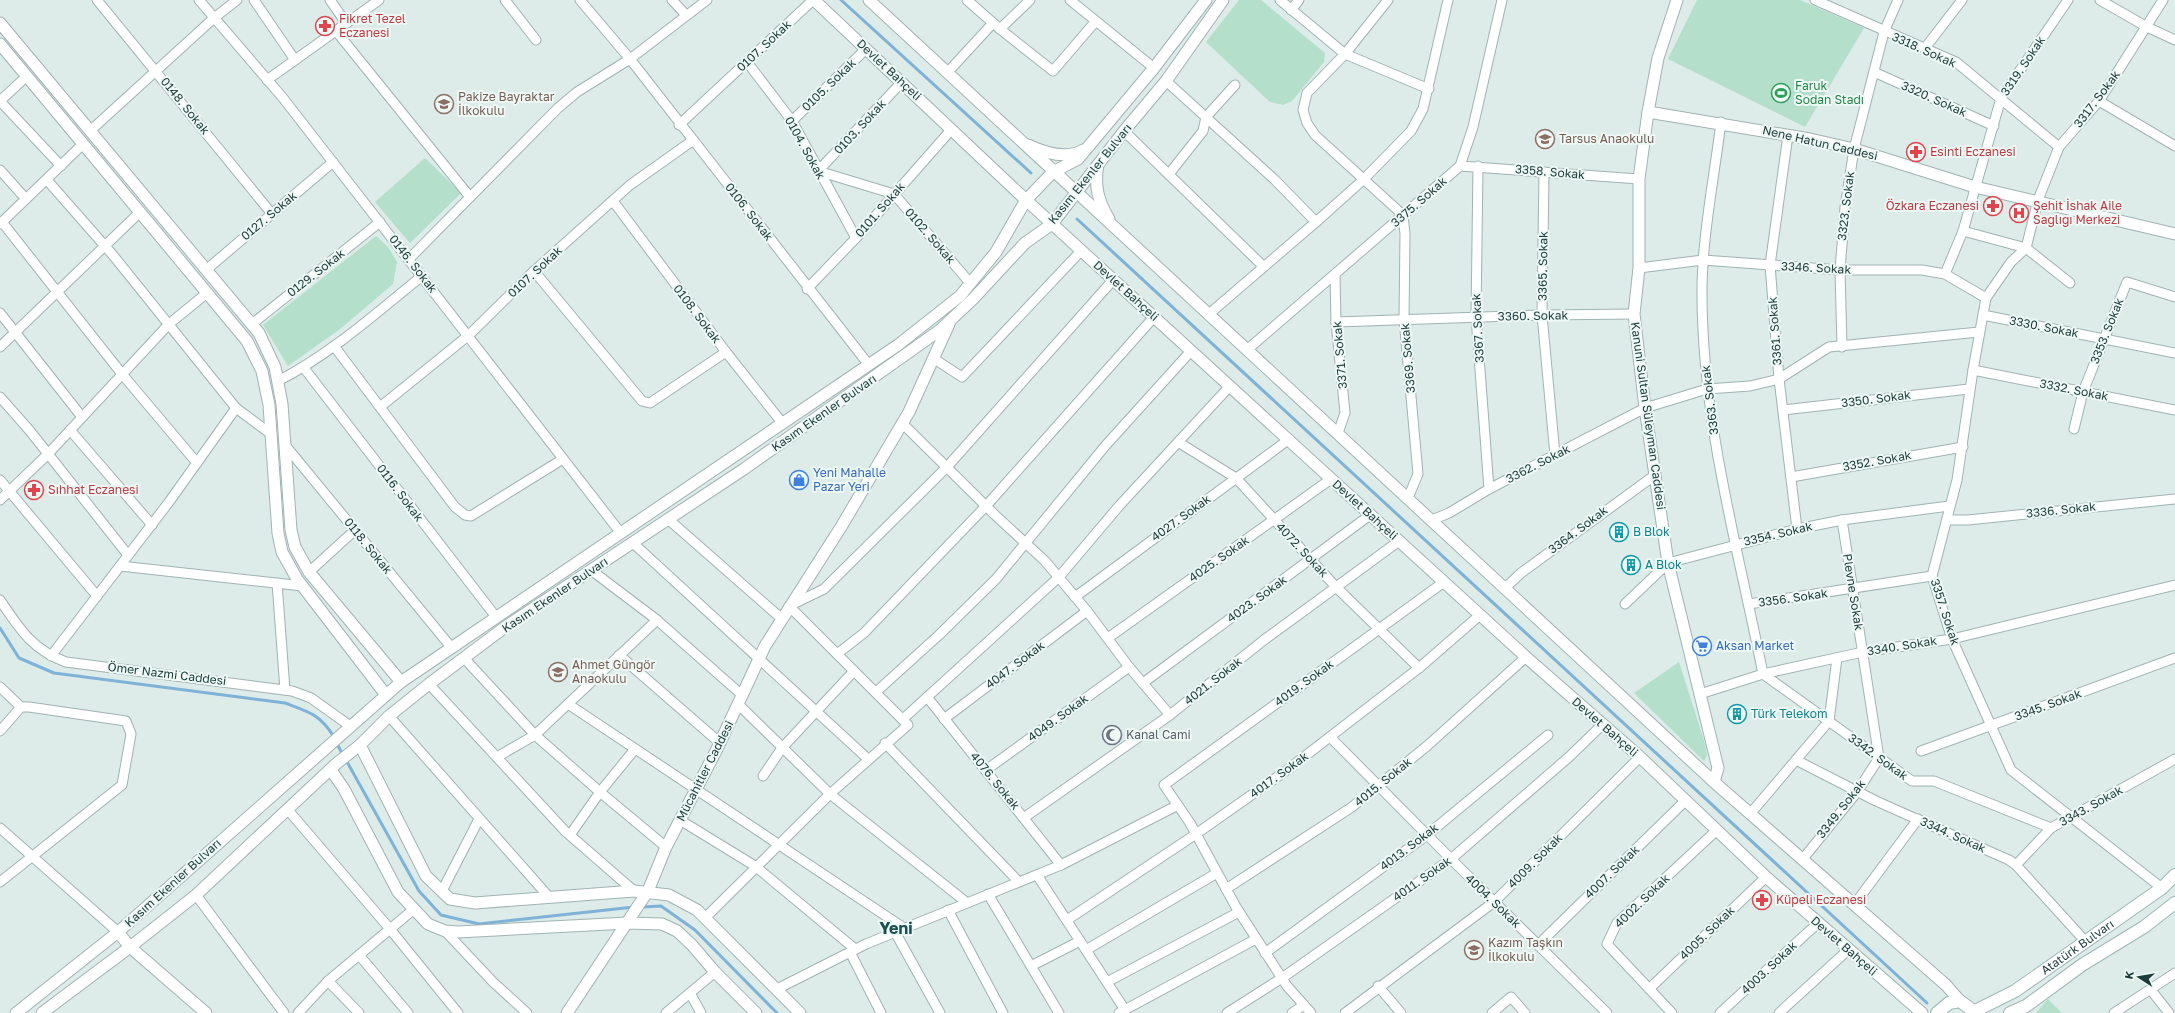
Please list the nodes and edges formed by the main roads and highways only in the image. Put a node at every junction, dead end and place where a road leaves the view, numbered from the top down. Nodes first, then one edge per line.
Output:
1 (2175, 875) edge
2 (2175, 903) edge
3 (1976, 1012) edge
4 (1937, 1013) edge
5 (2010, 1013) edge

1 - 3 main road, Atatürk Bulvarı
2 - 5 main road, Atatürk Bulvarı
3 - 4 main road

